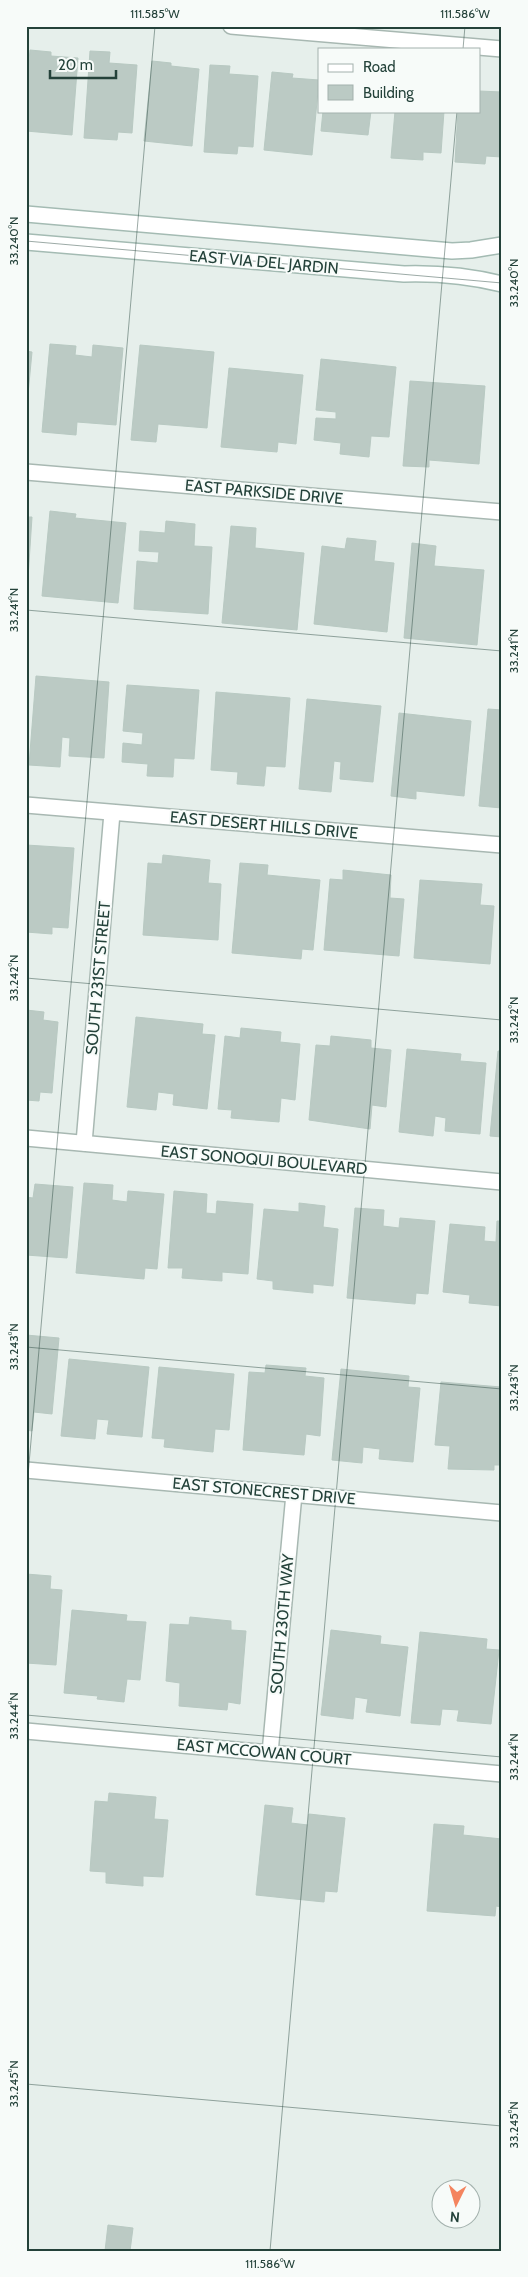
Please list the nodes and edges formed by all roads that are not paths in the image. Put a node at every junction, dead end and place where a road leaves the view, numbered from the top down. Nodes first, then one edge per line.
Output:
1 (231, 26) edge
2 (502, 49) edge
3 (26, 214) edge
4 (26, 242) edge
5 (502, 245) edge
6 (502, 284) edge
7 (26, 472) edge
8 (502, 512) edge
9 (26, 805) edge
10 (112, 813) junction
11 (502, 845) edge
12 (26, 1138) edge
13 (84, 1143) junction
14 (502, 1182) edge
15 (26, 1470) edge
16 (294, 1494) junction
17 (502, 1513) edge
18 (26, 1730) edge
19 (270, 1753) junction
20 (502, 1774) edge

1 - 2 street
3 - 5 street, EAST VIA DEL JARDIN
4 - 6 street, EAST VIA DEL JARDIN
7 - 8 street, EAST PARKSIDE DRIVE
9 - 10 street, EAST DESERT HILLS DRIVE
10 - 11 street, EAST DESERT HILLS DRIVE
10 - 13 street, SOUTH 231ST STREET
12 - 13 street, EAST SONOQUI BOULEVARD
13 - 14 street, EAST SONOQUI BOULEVARD
15 - 16 street, EAST STONECREST DRIVE
16 - 17 street, EAST STONECREST DRIVE
16 - 19 street, SOUTH 230TH WAY
18 - 19 street, EAST MCCOWAN COURT
19 - 20 street, EAST MCCOWAN COURT

